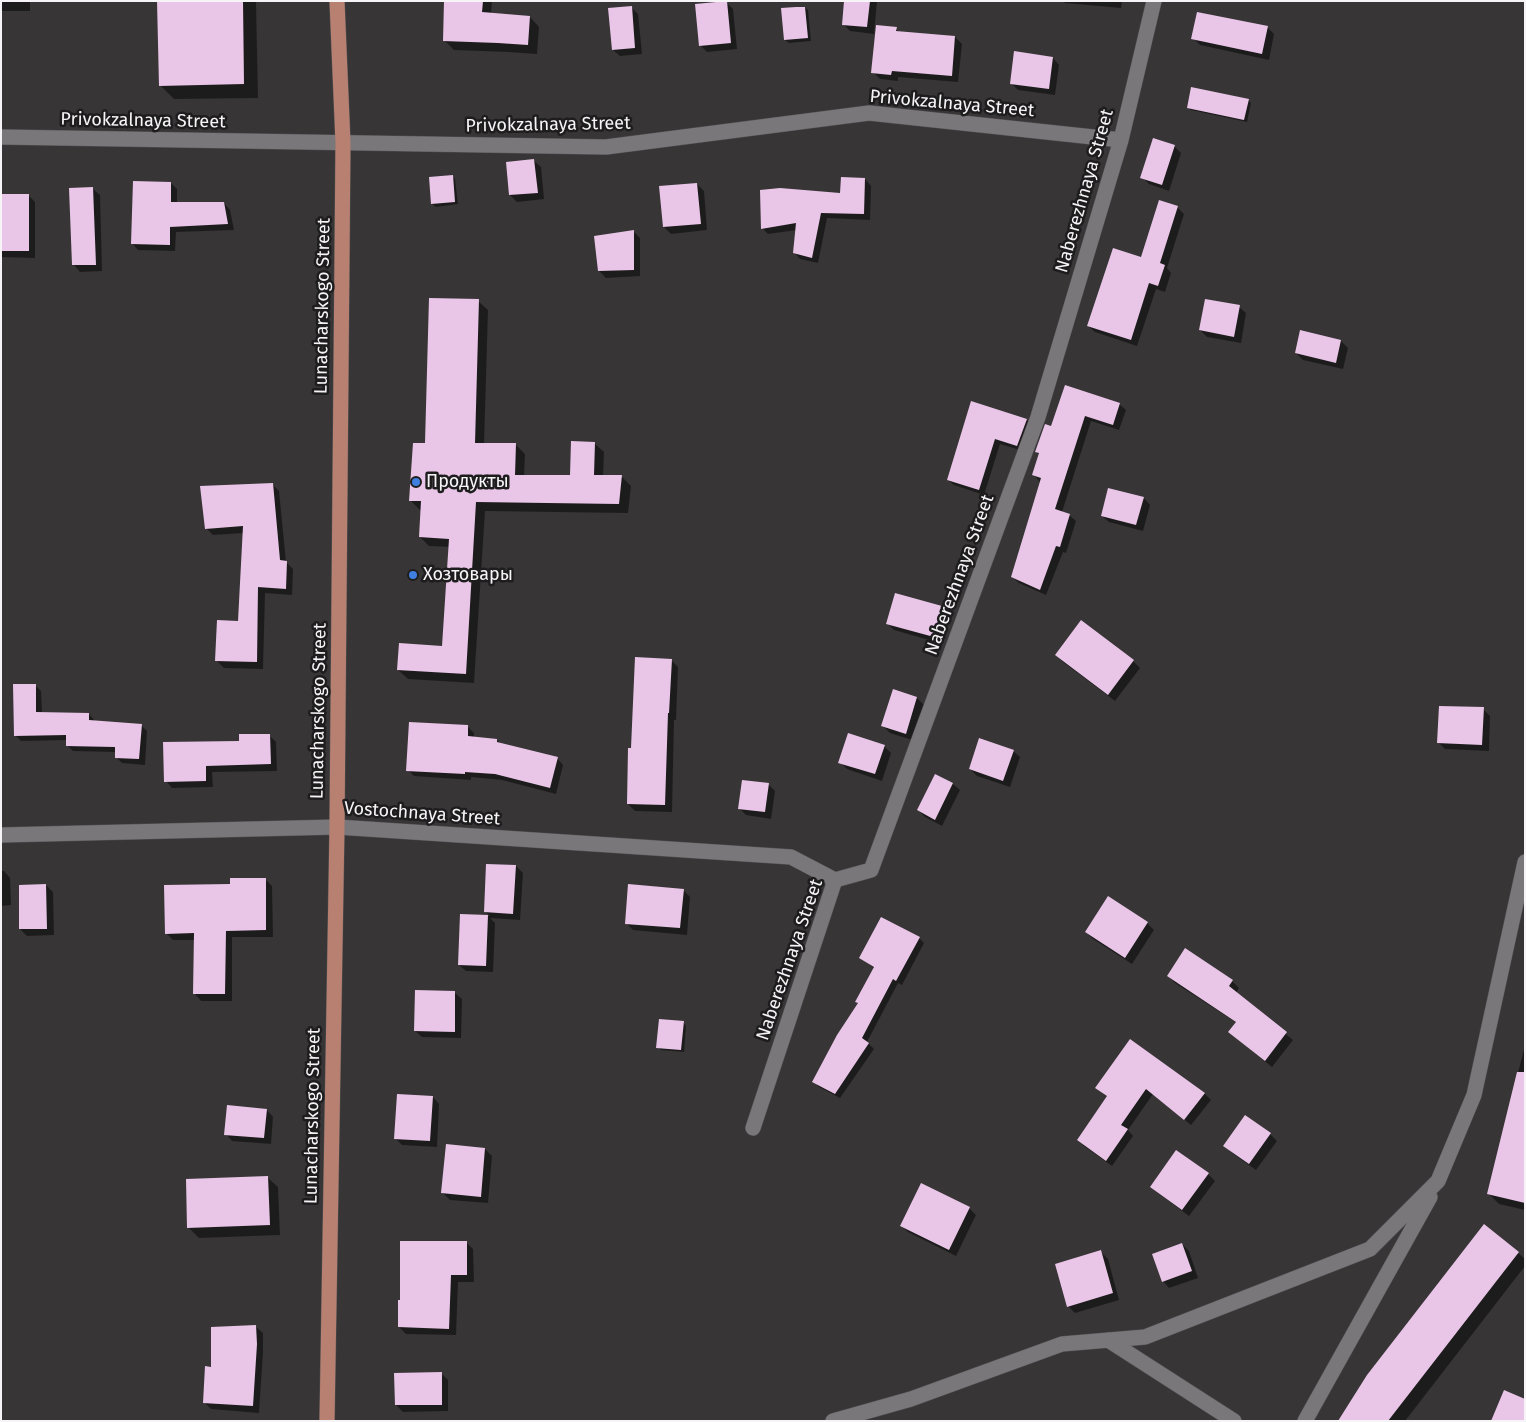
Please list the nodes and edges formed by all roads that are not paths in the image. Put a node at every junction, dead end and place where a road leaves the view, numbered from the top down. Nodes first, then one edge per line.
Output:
1 (337, 1) edge
2 (1154, 1) edge
3 (1, 137) edge
4 (1121, 140) junction
5 (343, 144) junction
6 (337, 827) junction
7 (1, 834) edge
8 (1525, 862) edge
9 (835, 880) junction
10 (753, 1128) dead end
11 (1438, 1181) junction
12 (1108, 1340) junction
13 (327, 1421) edge
14 (833, 1421) edge
15 (1234, 1421) edge
16 (1305, 1421) edge

1 - 5 main road, Lunacharskogo Street
2 - 4 street, Naberezhnaya Street
3 - 5 street, Privokzalnaya Street
4 - 5 street, Privokzalnaya Street
4 - 9 street, Naberezhnaya Street
5 - 6 main road, Lunacharskogo Street
6 - 7 street, Vostochnaya Street
6 - 9 street, Vostochnaya Street
6 - 13 main road, Lunacharskogo Street
8 - 11 street
9 - 10 street, Naberezhnaya Street
11 - 12 street
11 - 16 street
12 - 14 street
12 - 15 street

